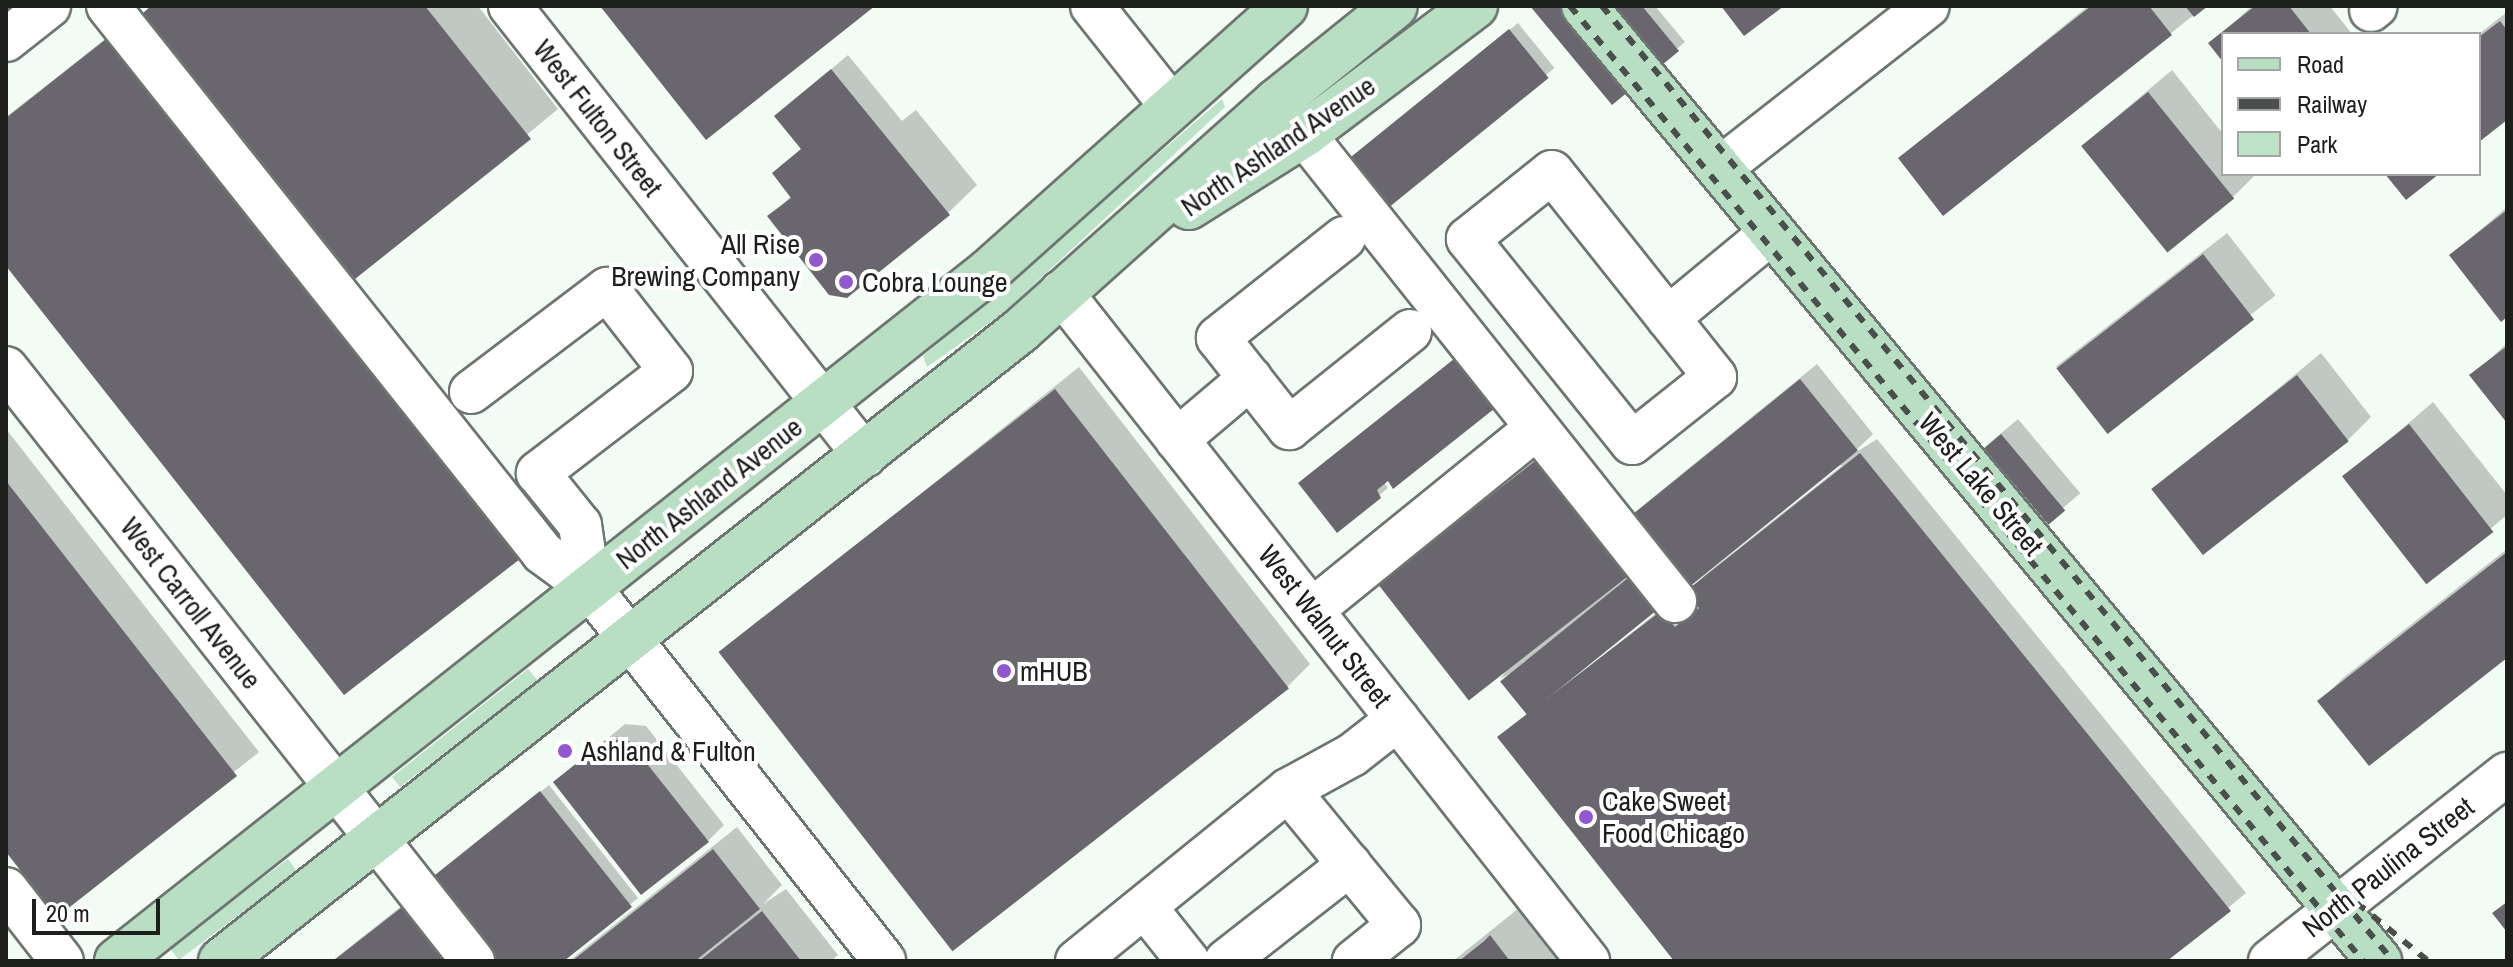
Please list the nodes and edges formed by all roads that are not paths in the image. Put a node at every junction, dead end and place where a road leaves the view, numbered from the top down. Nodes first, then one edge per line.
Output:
1 (49, 6) edge
2 (108, 6) edge
3 (1092, 6) edge
4 (1285, 6) edge
5 (1395, 6) edge
6 (1475, 6) edge
7 (1584, 6) edge
8 (1928, 6) edge
9 (531, 13) edge
10 (6, 40) edge
11 (1277, 101) junction
12 (1172, 107) junction
13 (1305, 134) junction
14 (1719, 169) junction
15 (1772, 232) junction
16 (1344, 238) dead end
17 (1068, 285) junction
18 (1668, 318) junction
19 (1410, 331) dead end
20 (6, 368) edge
21 (1250, 378) junction
22 (471, 392) dead end
23 (823, 402) junction
24 (1537, 428) junction
25 (1177, 440) junction
26 (865, 456) junction
27 (589, 587) junction
28 (1675, 601) dead end
29 (1312, 610) junction
30 (629, 638) junction
31 (1398, 719) junction
32 (2507, 774) edge
33 (336, 787) junction
34 (1288, 790) junction
35 (376, 838) junction
36 (1350, 864) junction
37 (9, 900) edge
38 (1145, 907) junction
39 (2335, 908) junction
40 (62, 961) edge
41 (117, 961) edge
42 (221, 961) edge
43 (473, 961) edge
44 (884, 961) edge
45 (1077, 961) edge
46 (1188, 961) edge
47 (1226, 961) edge
48 (1354, 961) edge
49 (1588, 961) edge
50 (2270, 961) edge
51 (2379, 961) edge

1 - 10 street
2 - 27 street
3 - 12 street
4 - 12 main road, North Ashland Avenue
5 - 11 main road, North Ashland Avenue
6 - 13 main road, North Ashland Avenue
7 - 14 main road, West Lake Street
8 - 14 street
9 - 23 street, West Fulton Street
11 - 13 street
11 - 17 main road, North Ashland Avenue
12 - 23 main road, North Ashland Avenue
13 - 17 main road, North Ashland Avenue
13 - 24 street
14 - 15 main road, West Lake Street
15 - 18 street
15 - 39 main road, West Lake Street
16 - 21 street
17 - 25 street, West Walnut Street
17 - 26 main road, North Ashland Avenue
18 - 18 street
19 - 21 street
20 - 33 street, West Carroll Avenue
21 - 25 street
22 - 27 street
23 - 26 street, West Fulton Street
23 - 27 main road, North Ashland Avenue
24 - 28 street
24 - 29 street
25 - 29 street, West Walnut Street
26 - 30 main road, North Ashland Avenue
27 - 30 street
27 - 33 main road, North Ashland Avenue
29 - 31 street, West Walnut Street
30 - 35 main road, North Ashland Avenue
30 - 44 street
31 - 34 street
31 - 49 street, West Walnut Street
32 - 39 street, North Paulina Street
33 - 35 street, West Carroll Avenue
33 - 41 main road, North Ashland Avenue
34 - 36 street
34 - 38 street
35 - 42 main road, North Ashland Avenue
35 - 43 street, West Carroll Avenue
36 - 47 street
36 - 48 street
37 - 40 street
38 - 45 street
38 - 46 street
39 - 50 street, North Paulina Street
39 - 51 main road, West Lake Street

